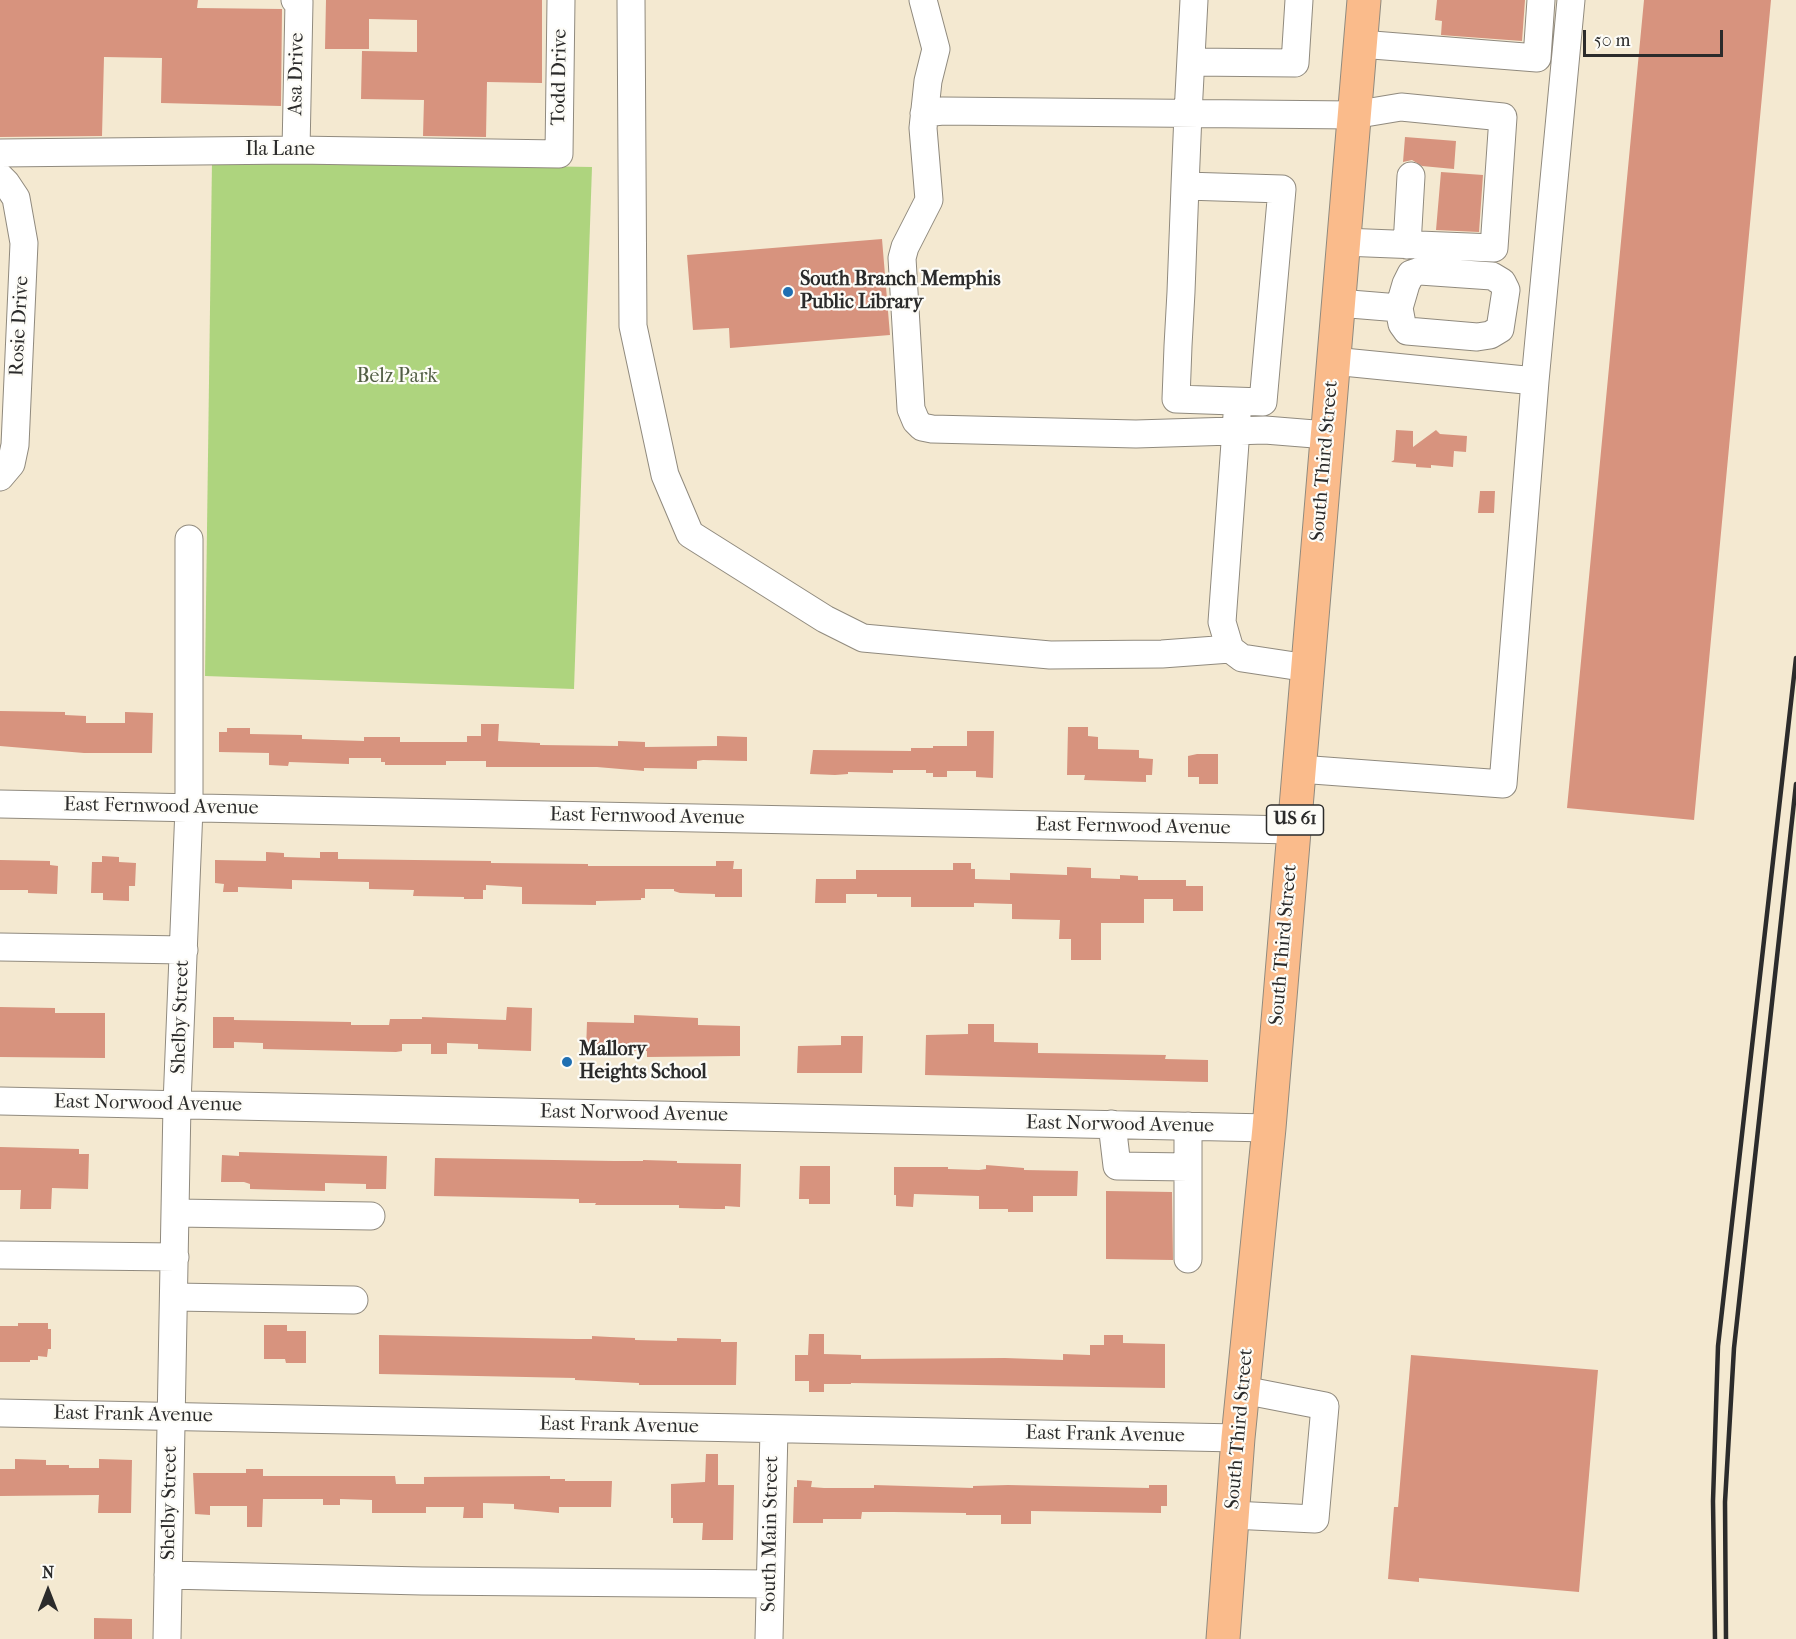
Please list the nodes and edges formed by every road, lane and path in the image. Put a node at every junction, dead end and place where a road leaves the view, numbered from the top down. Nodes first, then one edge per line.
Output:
1 (295, 0) edge
2 (561, 0) edge
3 (631, 0) edge
4 (923, 0) edge
5 (1194, 0) edge
6 (1299, 0) edge
7 (1364, 0) edge
8 (1541, 0) edge
9 (1571, 0) edge
10 (1360, 45) junction
11 (1191, 62) junction
12 (924, 113) junction
13 (1188, 114) junction
14 (1353, 116) junction
15 (296, 150) junction
16 (0, 153) edge
17 (559, 154) joint
18 (1411, 176) dead end
19 (0, 177) edge
20 (1185, 186) junction
21 (1343, 242) junction
22 (1407, 245) junction
23 (1338, 303) junction
24 (1400, 308) dead end
25 (1333, 361) junction
26 (1535, 381) junction
27 (1238, 401) junction
28 (1236, 431) junction
29 (1327, 435) junction
30 (4, 464) edge
31 (189, 539) dead end
32 (1230, 649) junction
33 (1308, 668) junction
34 (1299, 769) junction
35 (0, 804) edge
36 (189, 808) junction
37 (1294, 830) junction
38 (0, 946) edge
39 (184, 950) junction
40 (0, 1101) edge
41 (177, 1104) junction
42 (1112, 1124) junction
43 (1188, 1126) junction
44 (1269, 1128) junction
45 (1188, 1167) junction
46 (176, 1213) junction
47 (371, 1216) dead end
48 (0, 1255) edge
49 (175, 1257) junction
50 (1188, 1259) dead end
51 (174, 1297) junction
52 (354, 1300) dead end
53 (1243, 1390) junction
54 (0, 1413) edge
55 (171, 1415) junction
56 (774, 1430) junction
57 (1238, 1438) junction
58 (1232, 1515) junction
59 (168, 1575) junction
60 (770, 1584) junction
61 (167, 1639) edge
62 (769, 1639) edge
63 (1223, 1639) edge

1 - 15 street, Asa Drive
2 - 17 street, Todd Drive
3 - 32 street
4 - 12 street
5 - 11 street
6 - 11 street
7 - 10 main road, South Third Street / US 61
8 - 10 street
9 - 26 street
10 - 14 main road, South Third Street / US 61
11 - 13 street
12 - 13 street
12 - 28 street
13 - 14 street
13 - 20 street
14 - 21 main road, South Third Street / US 61
14 - 22 street
15 - 16 street, Ila Lane
15 - 17 street, Ila Lane
18 - 22 street
19 - 30 street, Rosie Drive
20 - 27 street
20 - 27 street
21 - 22 street
21 - 23 main road, South Third Street / US 61
23 - 24 street
23 - 25 main road, South Third Street / US 61
25 - 26 street
25 - 29 main road, South Third Street / US 61
26 - 34 street
27 - 28 street
28 - 29 street
28 - 32 street
29 - 33 main road, South Third Street / US 61
31 - 36 street, Shelby Street
32 - 33 street
33 - 34 main road, South Third Street / US 61
34 - 37 main road, South Third Street / US 61
35 - 36 street, East Fernwood Avenue
36 - 37 street, East Fernwood Avenue
36 - 39 street, Shelby Street
37 - 44 main road, South Third Street / US 61
38 - 39 street
39 - 41 street, Shelby Street
40 - 41 street, East Norwood Avenue
41 - 42 street, East Norwood Avenue
41 - 46 street, Shelby Street
42 - 43 street, East Norwood Avenue
42 - 45 street
43 - 44 street, East Norwood Avenue
43 - 45 street
44 - 53 main road, South Third Street / US 61
45 - 50 street
46 - 47 street
46 - 49 street, Shelby Street
48 - 49 street
49 - 51 street, Shelby Street
51 - 52 street
51 - 55 street, Shelby Street
53 - 57 main road, South Third Street / US 61
53 - 58 street
54 - 55 street, East Frank Avenue
55 - 56 street, East Frank Avenue
55 - 59 street, Shelby Street
56 - 57 street, East Frank Avenue
56 - 60 street, South Main Street
57 - 58 main road, South Third Street / US 61
58 - 63 main road, South Third Street / US 61
59 - 60 street
59 - 61 street, Shelby Street
60 - 62 street, South Main Street

